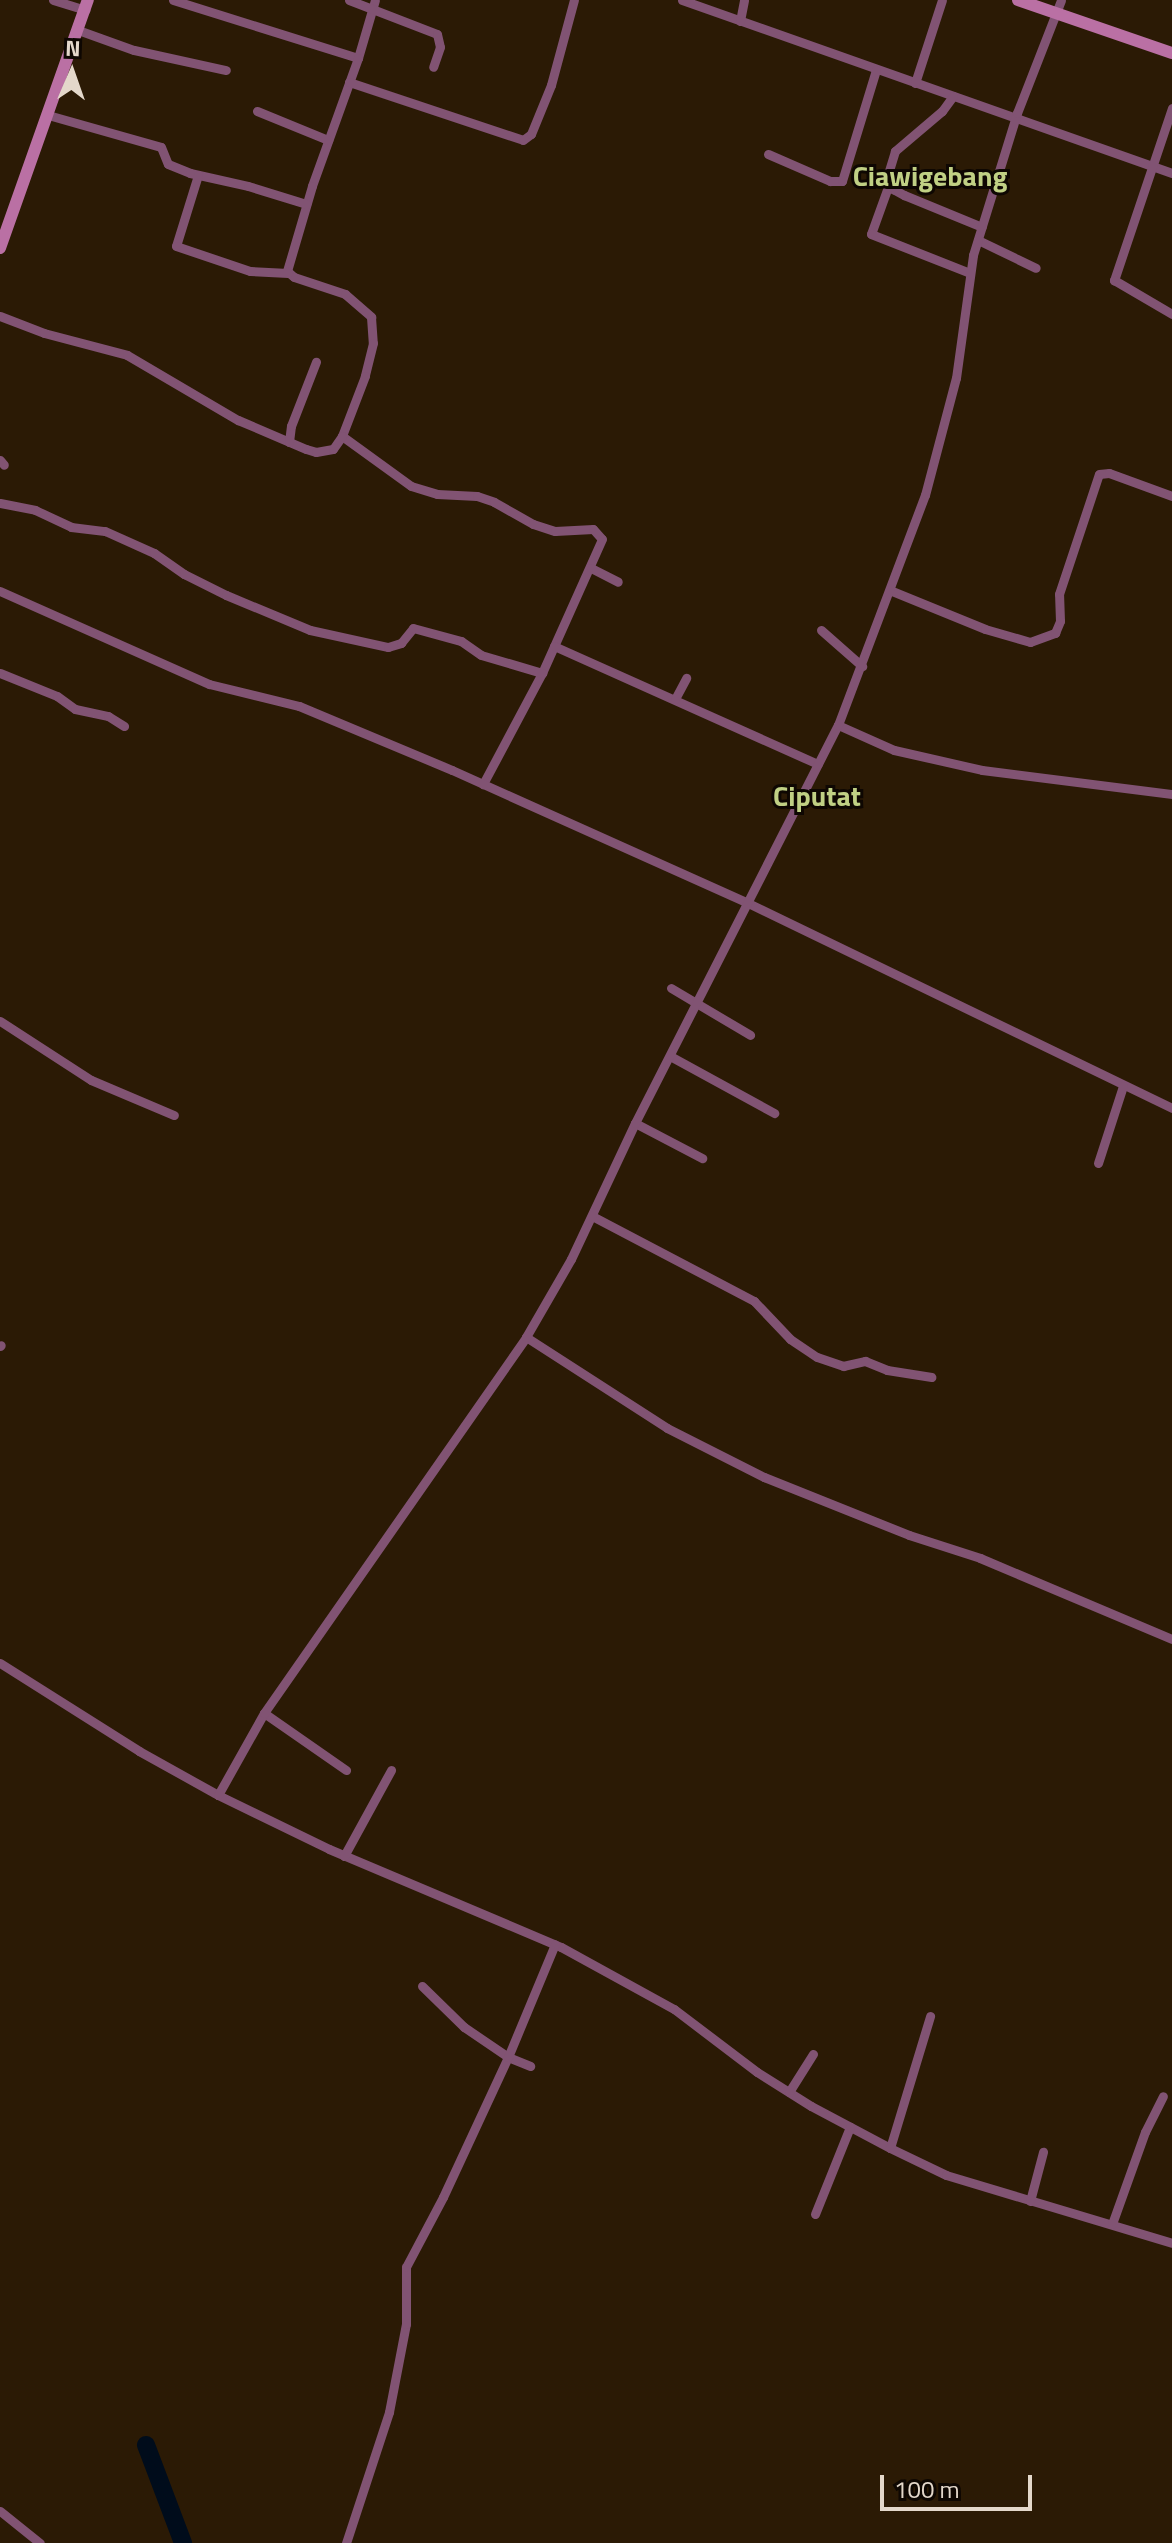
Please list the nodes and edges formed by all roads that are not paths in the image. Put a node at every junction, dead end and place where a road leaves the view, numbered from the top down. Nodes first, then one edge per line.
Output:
1 (53, 0) edge
2 (173, 0) edge
3 (349, 0) edge
4 (574, 0) edge
5 (682, 0) edge
6 (744, 0) edge
7 (942, 0) edge
8 (1018, 0) edge
9 (1061, 0) edge
10 (374, 3) edge
11 (86, 5) edge
12 (1057, 13) junction
13 (740, 21) junction
14 (78, 30) junction
15 (1172, 53) edge
16 (358, 58) junction
17 (433, 67) dead end
18 (226, 70) dead end
19 (876, 70) junction
20 (349, 82) junction
21 (915, 83) junction
22 (953, 96) junction
23 (1172, 108) edge
24 (257, 111) dead end
25 (48, 115) junction
26 (1016, 118) junction
27 (328, 140) junction
28 (768, 154) dead end
29 (1151, 166) junction
30 (1172, 173) edge
31 (198, 175) junction
32 (889, 184) junction
33 (306, 204) junction
34 (982, 227) junction
35 (978, 240) junction
36 (0, 248) edge
37 (1036, 268) dead end
38 (288, 273) junction
39 (970, 273) junction
40 (1172, 314) edge
41 (0, 316) edge
42 (316, 362) dead end
43 (342, 436) junction
44 (289, 442) junction
45 (1172, 496) edge
46 (0, 503) edge
47 (591, 568) junction
48 (618, 582) dead end
49 (0, 591) edge
50 (892, 591) junction
51 (821, 630) dead end
52 (554, 646) junction
53 (862, 666) junction
54 (0, 673) edge
55 (542, 673) junction
56 (686, 678) dead end
57 (675, 699) junction
58 (838, 725) junction
59 (124, 726) dead end
60 (818, 764) junction
61 (483, 784) junction
62 (1172, 794) edge
63 (748, 903) junction
64 (671, 988) dead end
65 (697, 1004) junction
66 (0, 1021) edge
67 (750, 1035) dead end
68 (670, 1056) junction
69 (1123, 1086) junction
70 (1172, 1108) edge
71 (774, 1113) dead end
72 (174, 1115) dead end
73 (635, 1123) junction
74 (702, 1158) dead end
75 (1098, 1163) dead end
76 (594, 1217) junction
77 (526, 1337) junction
78 (931, 1377) dead end
79 (1172, 1639) edge
80 (0, 1663) edge
81 (264, 1713) junction
82 (346, 1770) dead end
83 (391, 1770) dead end
84 (218, 1795) junction
85 (344, 1856) junction
86 (555, 1944) junction
87 (422, 1986) dead end
88 (930, 2016) dead end
89 (813, 2054) dead end
90 (508, 2057) junction
91 (530, 2066) dead end
92 (789, 2092) junction
93 (1163, 2096) dead end
94 (850, 2127) junction
95 (890, 2148) junction
96 (1043, 2152) dead end
97 (1030, 2201) junction
98 (815, 2214) dead end
99 (1112, 2224) junction
100 (1172, 2243) edge
101 (0, 2511) edge
102 (40, 2543) edge
103 (346, 2543) edge

1 - 11 street
2 - 16 street
3 - 10 street
4 - 20 street
5 - 13 street
6 - 13 street
7 - 21 street
8 - 12 main road
9 - 12 street
10 - 16 street
10 - 17 street
11 - 14 main road
12 - 15 main road
12 - 26 street
13 - 19 street
14 - 18 street
14 - 25 main road
16 - 20 street
19 - 21 street
19 - 28 street
20 - 27 street
21 - 22 street
22 - 26 street
22 - 32 street
23 - 29 street
24 - 27 street
25 - 31 street
25 - 36 main road
26 - 29 street
26 - 34 street
27 - 33 street
29 - 30 street
29 - 40 street
31 - 33 street
31 - 38 street
32 - 34 street
32 - 39 street
33 - 38 street
34 - 35 street
35 - 37 street
35 - 39 street
38 - 43 street
39 - 50 street
41 - 44 street
42 - 44 street
43 - 44 street
43 - 47 street
45 - 50 street
46 - 55 street
47 - 48 street
47 - 52 street
49 - 61 street
50 - 53 street
51 - 53 street
52 - 55 street
52 - 57 street
53 - 58 street
54 - 59 street
55 - 61 street
56 - 57 street
57 - 60 street
58 - 60 street
58 - 62 street
60 - 63 street
61 - 63 street
63 - 65 street
63 - 69 street
64 - 65 street
65 - 67 street
65 - 68 street
66 - 72 street
68 - 71 street
68 - 73 street
69 - 70 street
69 - 75 street
73 - 74 street
73 - 76 street
76 - 77 street
76 - 78 street
77 - 79 street
77 - 81 street
80 - 84 street
81 - 82 street
81 - 84 street
83 - 85 street
84 - 85 street
85 - 86 street
86 - 90 street
86 - 92 street
87 - 90 street
88 - 95 street
89 - 92 street
90 - 91 street
90 - 103 street
92 - 94 street
93 - 99 street
94 - 95 street
94 - 98 street
95 - 97 street
96 - 97 street
97 - 99 street
99 - 100 street
101 - 102 street

